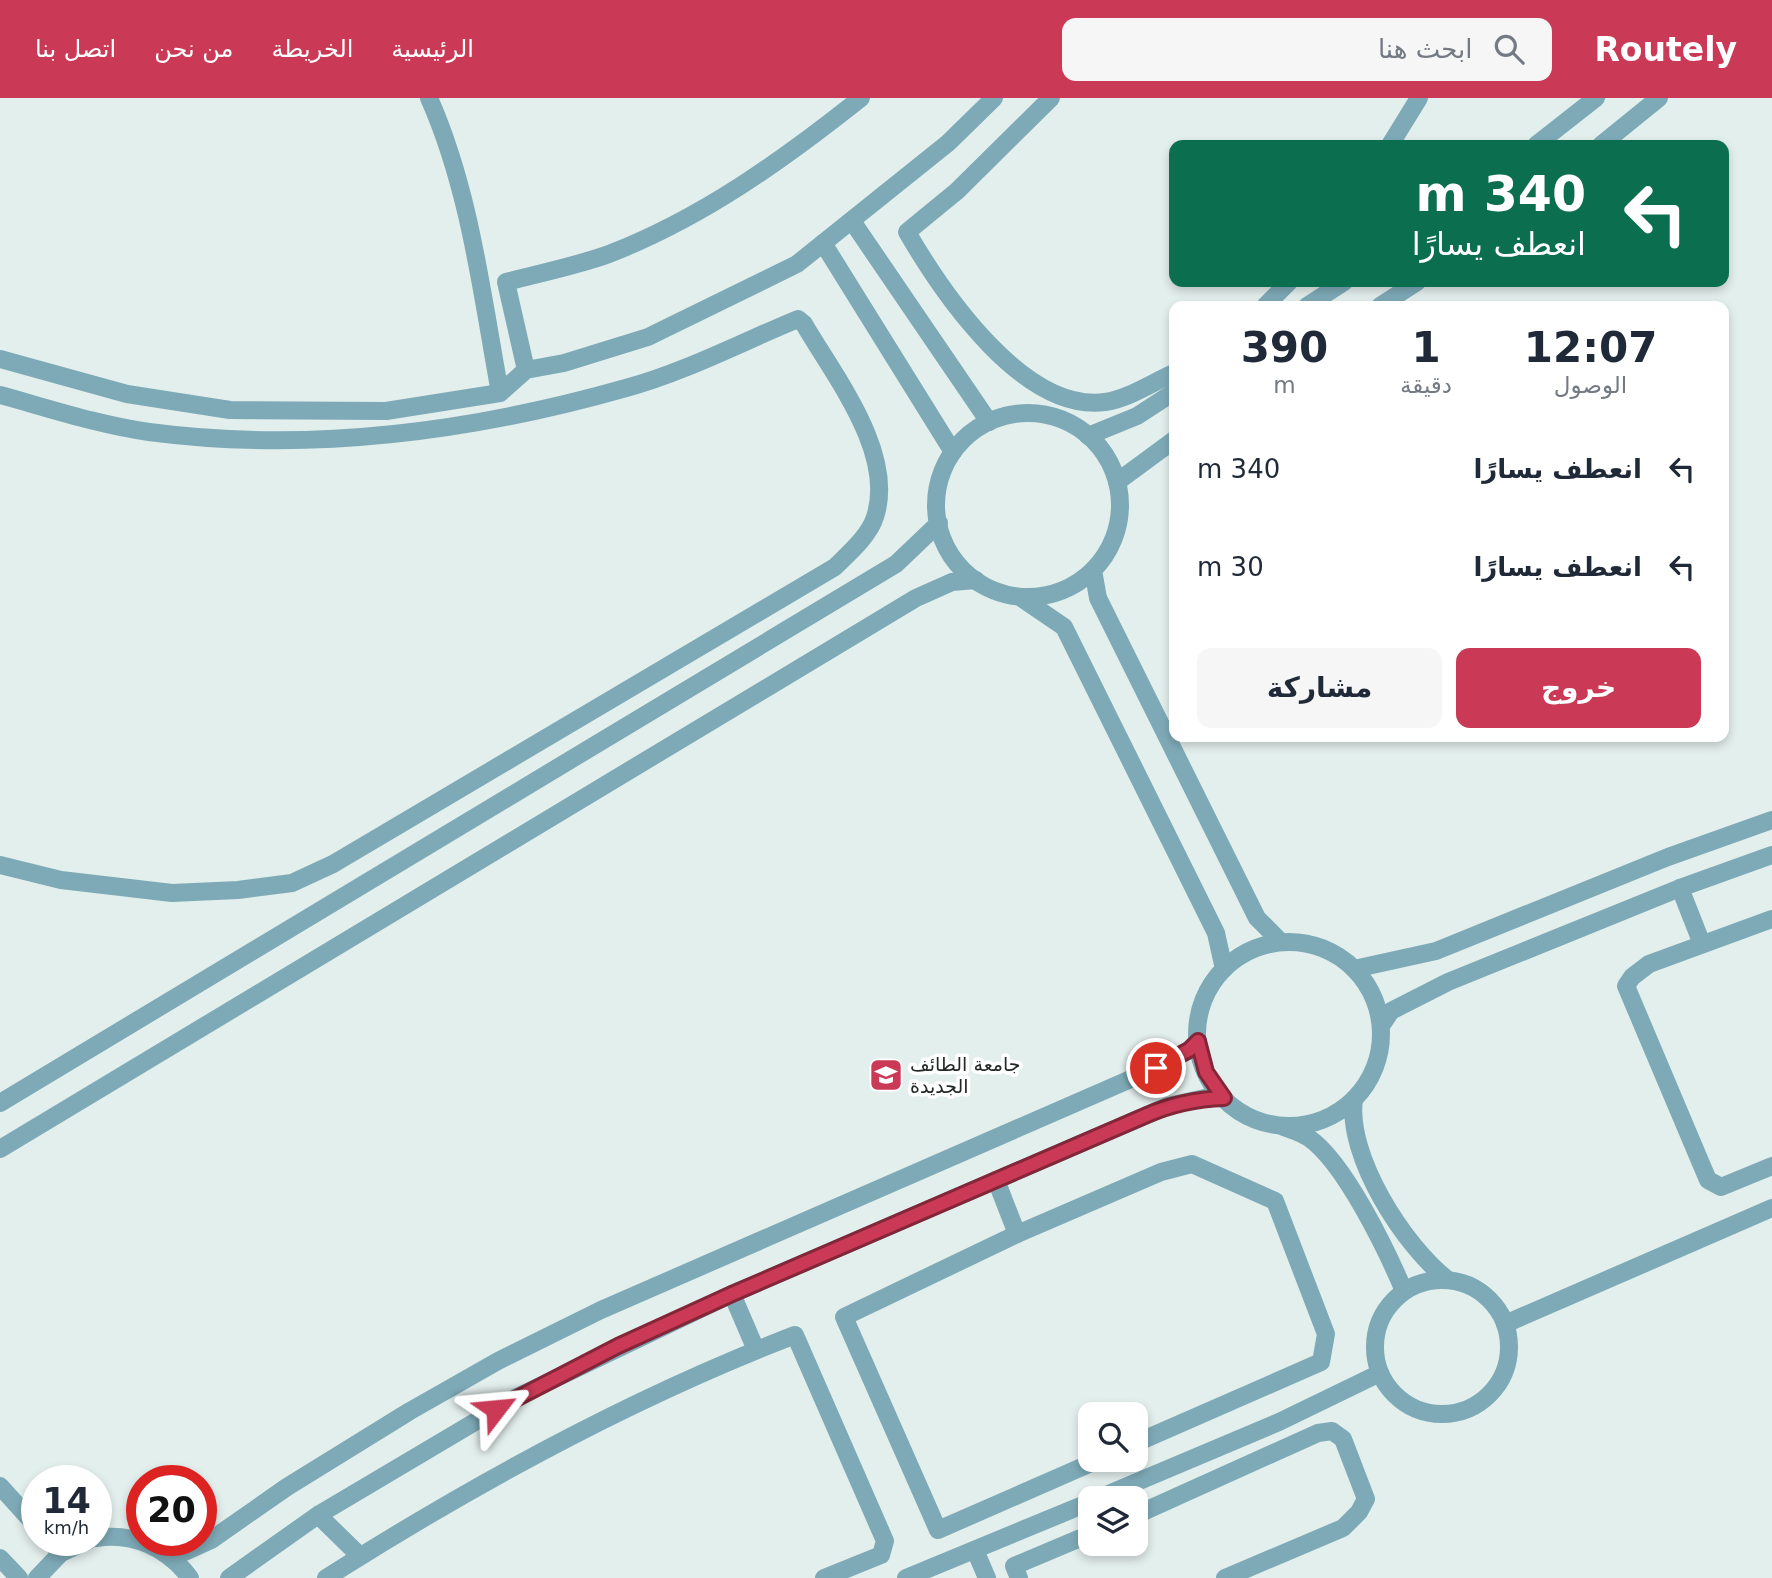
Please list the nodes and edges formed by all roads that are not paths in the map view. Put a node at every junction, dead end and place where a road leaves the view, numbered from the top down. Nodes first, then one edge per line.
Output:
1 (429, 98) edge
2 (861, 98) edge
3 (994, 98) edge
4 (1051, 98) edge
5 (1419, 98) edge
6 (1596, 98) edge
7 (1659, 98) edge
8 (1393, 140) edge
9 (1542, 140) edge
10 (1607, 140) edge
11 (852, 221) junction
12 (823, 243) junction
13 (1284, 287) edge
14 (1336, 287) edge
15 (1409, 287) edge
16 (1270, 301) edge
17 (1315, 301) edge
18 (1388, 301) edge
19 (0, 359) edge
20 (526, 370) junction
21 (1169, 375) edge
22 (500, 393) junction
23 (0, 395) edge
24 (1169, 396) edge
25 (989, 422) junction
26 (1088, 436) junction
27 (1169, 444) edge
28 (953, 452) junction
29 (1117, 482) junction
30 (939, 523) junction
31 (1093, 570) junction
32 (976, 580) junction
33 (1020, 597) junction
34 (1169, 741) edge
35 (1170, 742) edge
36 (1772, 820) edge
37 (1772, 855) edge
38 (0, 865) edge
39 (1680, 888) junction
40 (1772, 919) edge
41 (1281, 942) junction
42 (1702, 944) junction
43 (1224, 969) junction
44 (1354, 969) junction
45 (1381, 1026) junction
46 (1198, 1041) junction
47 (1224, 1098) junction
48 (1354, 1099) junction
49 (0, 1103) edge
50 (1281, 1125) junction
51 (0, 1149) edge
52 (1772, 1166) edge
53 (996, 1180) junction
54 (1772, 1208) edge
55 (1017, 1234) junction
56 (1448, 1280) junction
57 (1404, 1291) junction
58 (732, 1294) junction
59 (1505, 1324) junction
60 (756, 1350) junction
61 (1381, 1373) junction
62 (1148, 1438) edge
63 (1181, 1464) junction
64 (1078, 1469) edge
65 (0, 1486) edge
66 (1128, 1486) edge
67 (1193, 1491) junction
68 (1078, 1507) edge
69 (21, 1509) edge
70 (1148, 1510) edge
71 (318, 1515) junction
72 (112, 1537) edge
73 (1078, 1539) edge
74 (975, 1550) junction
75 (49, 1556) edge
76 (360, 1556) junction
77 (0, 1558) edge
78 (171, 1558) junction
79 (19, 1578) edge
80 (37, 1578) edge
81 (190, 1578) edge
82 (229, 1578) edge
83 (326, 1578) edge
84 (824, 1578) edge
85 (906, 1578) edge
86 (986, 1578) edge
87 (1019, 1578) edge
88 (1224, 1578) edge

1 - 22 street
2 - 20 street
3 - 11 street
4 - 21 street
5 - 8 street
6 - 9 street
7 - 10 street
11 - 12 street
11 - 25 street
12 - 20 street
12 - 28 street
13 - 16 street
14 - 17 street
15 - 18 street
19 - 22 street
20 - 22 street
23 - 38 street
24 - 26 street
25 - 26 street
25 - 28 street
26 - 29 street
27 - 29 street
28 - 30 street
29 - 31 street
30 - 32 street
30 - 49 street
31 - 33 street
31 - 34 street
32 - 33 street
32 - 51 street
33 - 43 street
35 - 41 street
36 - 44 street
37 - 39 street
39 - 42 street
39 - 45 street
40 - 42 street
41 - 43 street
41 - 44 street
42 - 52 street
43 - 46 street
44 - 45 street
45 - 48 street
46 - 47 street
46 - 78 street
47 - 50 street
47 - 53 street
48 - 50 street
48 - 56 street
50 - 57 street
53 - 55 street
53 - 58 street
54 - 59 street
55 - 62 street
55 - 64 street
56 - 57 street
56 - 59 street
57 - 61 street
58 - 60 street
58 - 71 street
59 - 61 street
60 - 76 street
60 - 84 street
61 - 63 street
63 - 66 street
63 - 67 street
65 - 69 street
67 - 70 street
67 - 88 street
68 - 74 street
71 - 76 street
71 - 82 street
72 - 78 street
73 - 87 street
74 - 85 street
74 - 86 street
75 - 80 street
76 - 83 street
77 - 79 street
78 - 81 street

